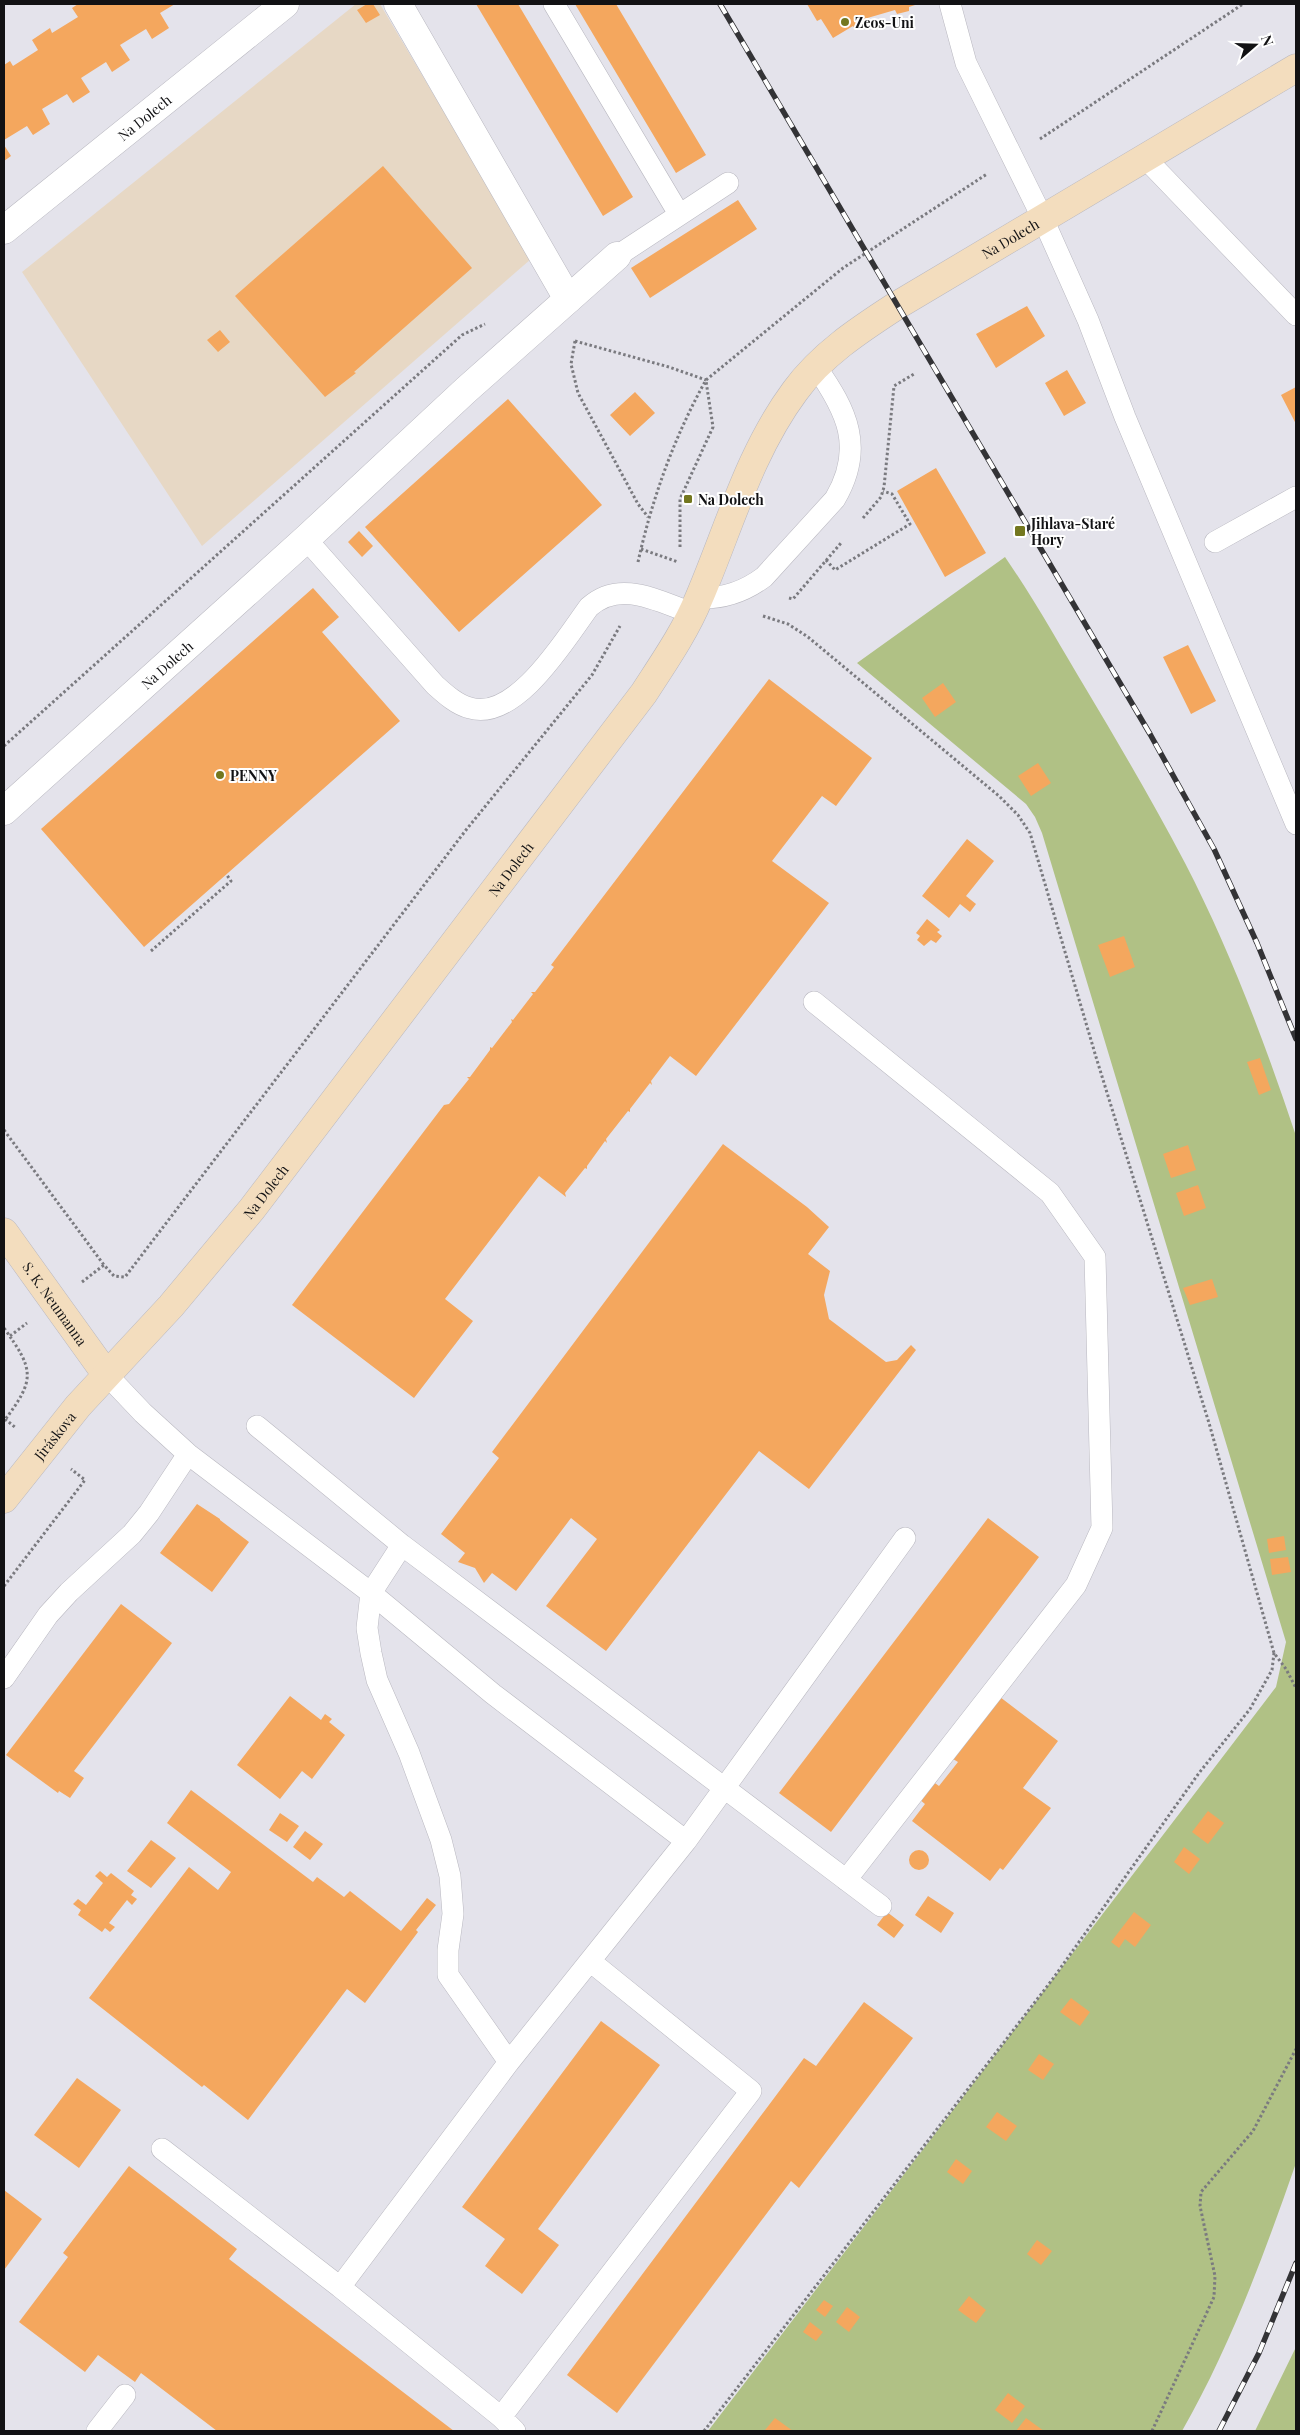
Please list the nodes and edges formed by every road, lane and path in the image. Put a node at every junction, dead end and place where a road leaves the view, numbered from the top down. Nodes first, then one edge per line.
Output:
1 (285, 4) edge
2 (398, 4) edge
3 (554, 4) edge
4 (950, 4) edge
5 (1243, 4) edge
6 (1296, 68) edge
7 (1014, 157) junction
8 (1146, 159) junction
9 (728, 182) dead end
10 (679, 214) junction
11 (1043, 219) junction
12 (4, 230) edge
13 (617, 256) joint
14 (568, 299) junction
15 (1296, 315) edge
16 (575, 341) dead end
17 (816, 367) junction
18 (706, 380) junction
19 (883, 491) dead end
20 (1296, 497) edge
21 (649, 518) junction
22 (306, 538) junction
23 (1215, 542) dead end
24 (826, 560) dead end
25 (680, 562) dead end
26 (631, 593) junction
27 (705, 603) junction
28 (4, 811) edge
29 (1296, 824) edge
30 (226, 874) dead end
31 (151, 951) dead end
32 (814, 1002) dead end
33 (4, 1130) edge
34 (4, 1232) edge
35 (104, 1265) junction
36 (53, 1303) junction
37 (4, 1328) edge
38 (10, 1336) junction
39 (106, 1374) junction
40 (4, 1421) edge
41 (257, 1426) dead end
42 (43, 1449) junction
43 (188, 1454) junction
44 (4, 1499) edge
45 (905, 1538) dead end
46 (402, 1545) junction
47 (4, 1586) edge
48 (371, 1593) junction
49 (1274, 1653) junction
50 (4, 1678) edge
51 (1296, 1688) edge
52 (724, 1788) junction
53 (686, 1841) junction
54 (846, 1880) junction
55 (881, 1906) dead end
56 (590, 1961) junction
57 (1296, 2049) edge
58 (509, 2062) junction
59 (162, 2149) dead end
60 (340, 2287) junction
61 (126, 2395) dead end
62 (508, 2424) edge
63 (97, 2431) edge
64 (704, 2431) edge
65 (1152, 2431) edge

1 - 12 street, Na Dolech
2 - 14 street
3 - 10 lane
4 - 7 lane
5 - 7 path
6 - 8 main road, Na Dolech
7 - 11 lane
7 - 18 path
8 - 11 main road, Na Dolech
8 - 15 lane
9 - 10 lane
10 - 13 lane
11 - 17 main road, Na Dolech
11 - 29 lane
13 - 14 street, Na Dolech
14 - 22 street, Na Dolech
16 - 21 path
17 - 27 main road, Na Dolech
17 - 27 lane
18 - 21 path
18 - 25 path
19 - 24 path
20 - 23 lane
21 - 26 path
22 - 26 lane
22 - 28 street, Na Dolech
26 - 27 lane
26 - 35 path
27 - 39 main road, Na Dolech
27 - 49 path
30 - 31 path
32 - 54 lane
33 - 35 path
34 - 36 main road, S. K. Neumanna
35 - 36 path
36 - 38 path
36 - 39 main road, S. K. Neumanna
37 - 38 path
38 - 40 path
39 - 42 main road, Jiráskova
39 - 43 lane
41 - 46 lane
42 - 44 main road, Jiráskova
42 - 47 path
43 - 48 lane
43 - 50 lane
45 - 52 lane
46 - 48 lane
46 - 52 lane
48 - 53 lane
48 - 58 lane
49 - 51 path
49 - 64 path
52 - 53 lane
52 - 54 lane
53 - 56 lane
54 - 55 lane
56 - 58 lane
56 - 62 lane
57 - 65 path
58 - 60 lane
59 - 60 lane
60 - 62 lane
61 - 63 lane

